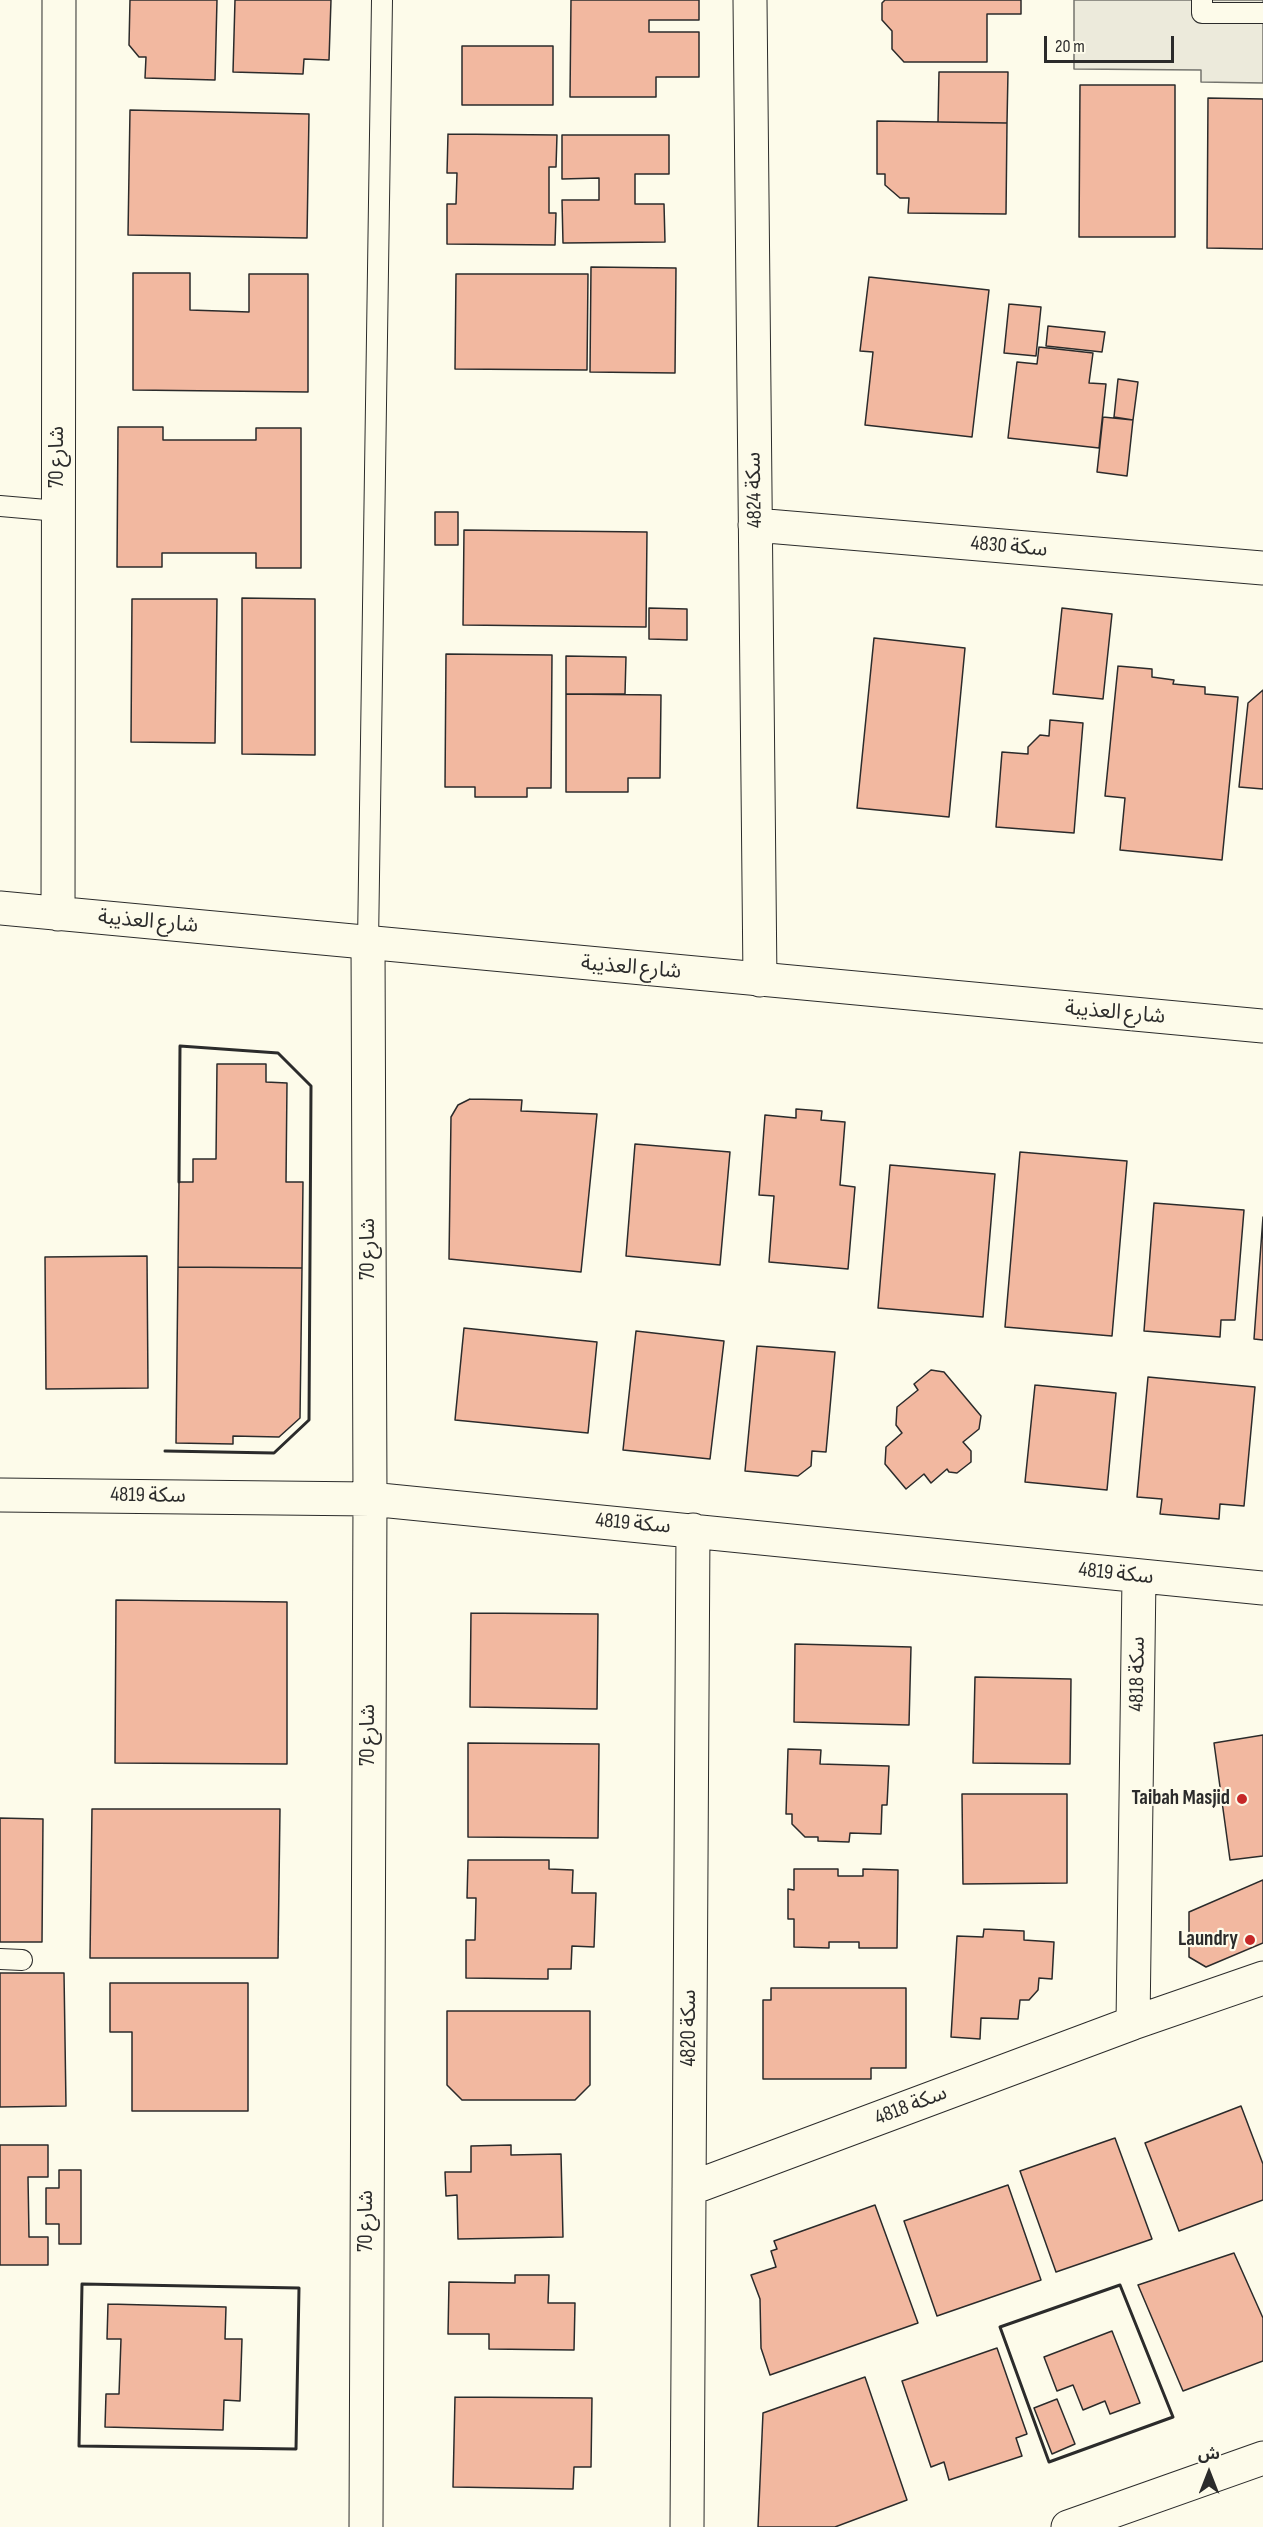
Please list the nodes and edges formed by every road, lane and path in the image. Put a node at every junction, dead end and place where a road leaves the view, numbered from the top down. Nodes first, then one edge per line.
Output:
1 (59, 0) edge
2 (382, 0) edge
3 (750, 0) edge
4 (1202, 0) edge
5 (1263, 13) edge
6 (0, 506) edge
7 (58, 511) junction
8 (755, 525) junction
9 (1263, 568) edge
10 (0, 908) edge
11 (58, 914) junction
12 (368, 943) junction
13 (760, 980) junction
14 (1263, 1026) edge
15 (0, 1495) edge
16 (370, 1499) junction
17 (693, 1530) junction
18 (1139, 1576) junction
19 (1263, 1588) edge
20 (0, 1959) edge
21 (22, 1960) dead end
22 (1263, 1978) edge
23 (1133, 2023) junction
24 (689, 2189) junction
25 (1263, 2458) edge
26 (366, 2527) edge
27 (687, 2527) edge
28 (1068, 2527) edge

1 - 7 street, شارع 70
2 - 12 lane
3 - 8 street, سكة 4824
4 - 5 lane
6 - 7 lane
7 - 11 street, شارع 70
8 - 9 street, سكة 4830
8 - 13 street, سكة 4824
10 - 11 street, شارع العذيبة
11 - 12 street, شارع العذيبة
12 - 13 street, شارع العذيبة
12 - 16 street, شارع 70
13 - 14 street, شارع العذيبة
15 - 16 street, سكة 4819
16 - 17 street, سكة 4819
16 - 26 street, شارع 70
17 - 18 street, سكة 4819
17 - 24 street, سكة 4820
18 - 19 street, سكة 4819
18 - 23 street, سكة 4818
20 - 21 lane
22 - 23 street, سكة 4818
23 - 24 street, سكة 4818
24 - 27 street, سكة 4820
25 - 28 street

